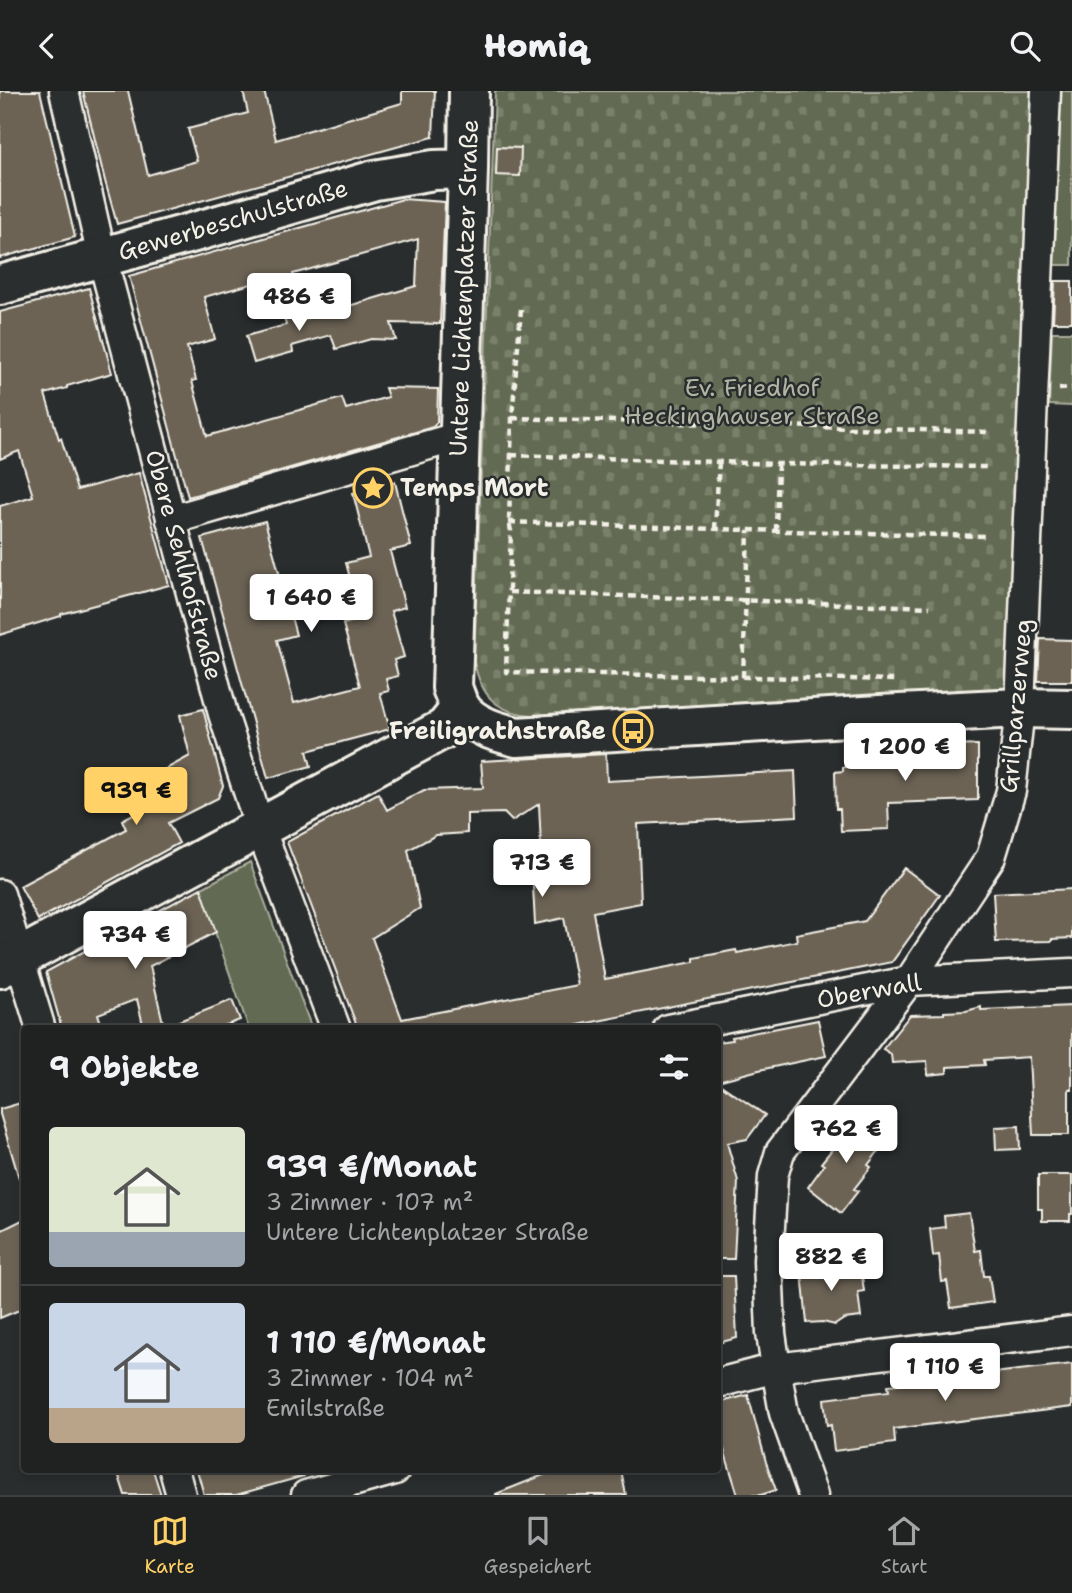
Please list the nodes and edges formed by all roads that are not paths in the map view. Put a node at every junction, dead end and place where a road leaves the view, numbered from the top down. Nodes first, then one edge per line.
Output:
1 (65, 91) edge
2 (469, 91) edge
3 (1046, 91) edge
4 (468, 169) junction
5 (102, 257) junction
6 (0, 285) edge
7 (460, 436) junction
8 (171, 520) junction
9 (461, 708) junction
10 (1020, 708) junction
11 (1072, 709) edge
12 (260, 828) junction
13 (0, 894) edge
14 (10, 962) edge
15 (1072, 973) edge
16 (909, 981) junction
17 (39, 1025) edge
18 (334, 1025) edge
19 (688, 1025) edge
20 (1072, 1331) edge
21 (776, 1368) junction
22 (721, 1382) edge
23 (175, 1473) edge
24 (384, 1473) edge
25 (181, 1495) edge
26 (306, 1495) edge
27 (813, 1495) edge

1 - 5 street, Obere Sehlhofstraße
2 - 4 main road, Untere Lichtenplatzer Straße
3 - 10 street, Grillparzerweg
4 - 5 main road, Gewerbeschulstraße
4 - 7 main road, Untere Lichtenplatzer Straße
5 - 6 main road, Gewerbeschulstraße
5 - 8 street, Obere Sehlhofstraße
7 - 8 street
7 - 9 main road, Untere Lichtenplatzer Straße
8 - 12 street, Obere Sehlhofstraße
9 - 10 main road
9 - 12 main road
10 - 11 main road
10 - 16 street, Grillparzerweg
12 - 14 main road
12 - 18 street, Obere Sehlhofstraße
13 - 14 street
14 - 17 street
15 - 16 street, Oberwall
16 - 19 street, Oberwall
16 - 21 street, Grillparzerweg
20 - 21 street
21 - 22 street
21 - 27 street, Grillparzerweg
23 - 25 street
24 - 26 street

